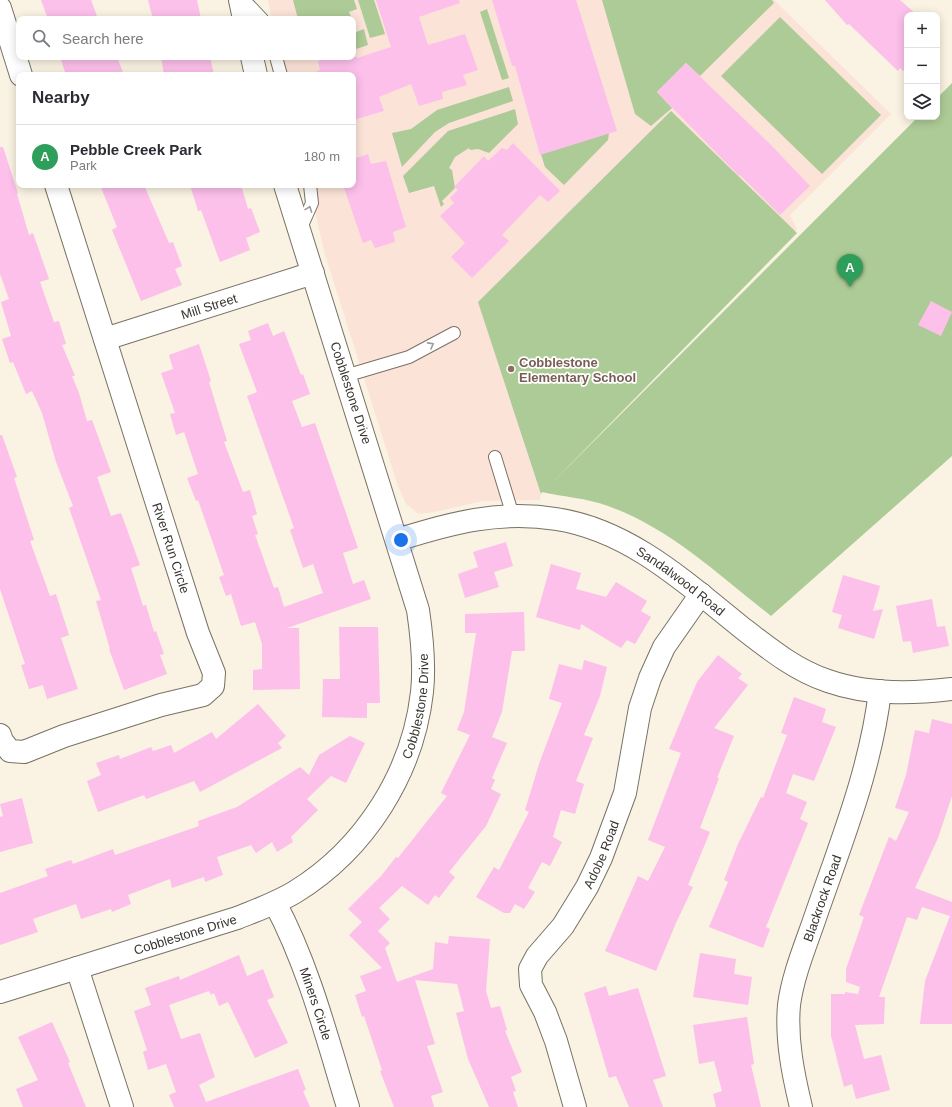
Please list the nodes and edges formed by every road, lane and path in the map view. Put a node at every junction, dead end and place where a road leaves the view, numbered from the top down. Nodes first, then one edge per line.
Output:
1 (240, 0) edge
2 (244, 0) edge
3 (0, 8) edge
4 (243, 16) edge
5 (259, 16) edge
6 (16, 59) edge
7 (16, 60) edge
8 (253, 60) edge
9 (277, 60) edge
10 (20, 72) edge
11 (255, 72) edge
12 (280, 72) edge
13 (57, 188) edge
14 (287, 188) edge
15 (310, 188) edge
16 (300, 231) junction
17 (313, 273) junction
18 (454, 333) dead end
19 (105, 339) junction
20 (345, 376) junction
21 (495, 457) dead end
22 (513, 516) junction
23 (397, 540) junction
24 (701, 594) junction
25 (952, 689) edge
26 (880, 691) junction
27 (0, 735) edge
28 (275, 903) junction
29 (77, 968) junction
30 (0, 992) edge
31 (122, 1107) edge
32 (348, 1107) edge
33 (574, 1107) edge
34 (801, 1107) edge

1 - 4 street
2 - 5 lane
3 - 6 street
7 - 10 street
8 - 11 street
9 - 12 lane
13 - 19 street, River Run Circle
14 - 16 street, Cobblestone Drive
16 -> 15 lane
16 - 17 street, Cobblestone Drive
17 - 19 street, Mill Street
17 - 20 street, Cobblestone Drive
20 -> 18 lane
19 - 27 street, River Run Circle
20 - 23 street, Cobblestone Drive
21 - 22 lane
22 - 23 street, Sandalwood Road
22 - 24 street, Sandalwood Road
23 - 28 street, Cobblestone Drive
24 - 26 street, Sandalwood Road
24 - 33 street, Adobe Road
25 - 26 street, Sandalwood Road
26 - 34 street, Blackrock Road
28 - 29 street, Cobblestone Drive
28 - 32 street, Miners Circle
29 - 30 street, Cobblestone Drive
29 - 31 street

